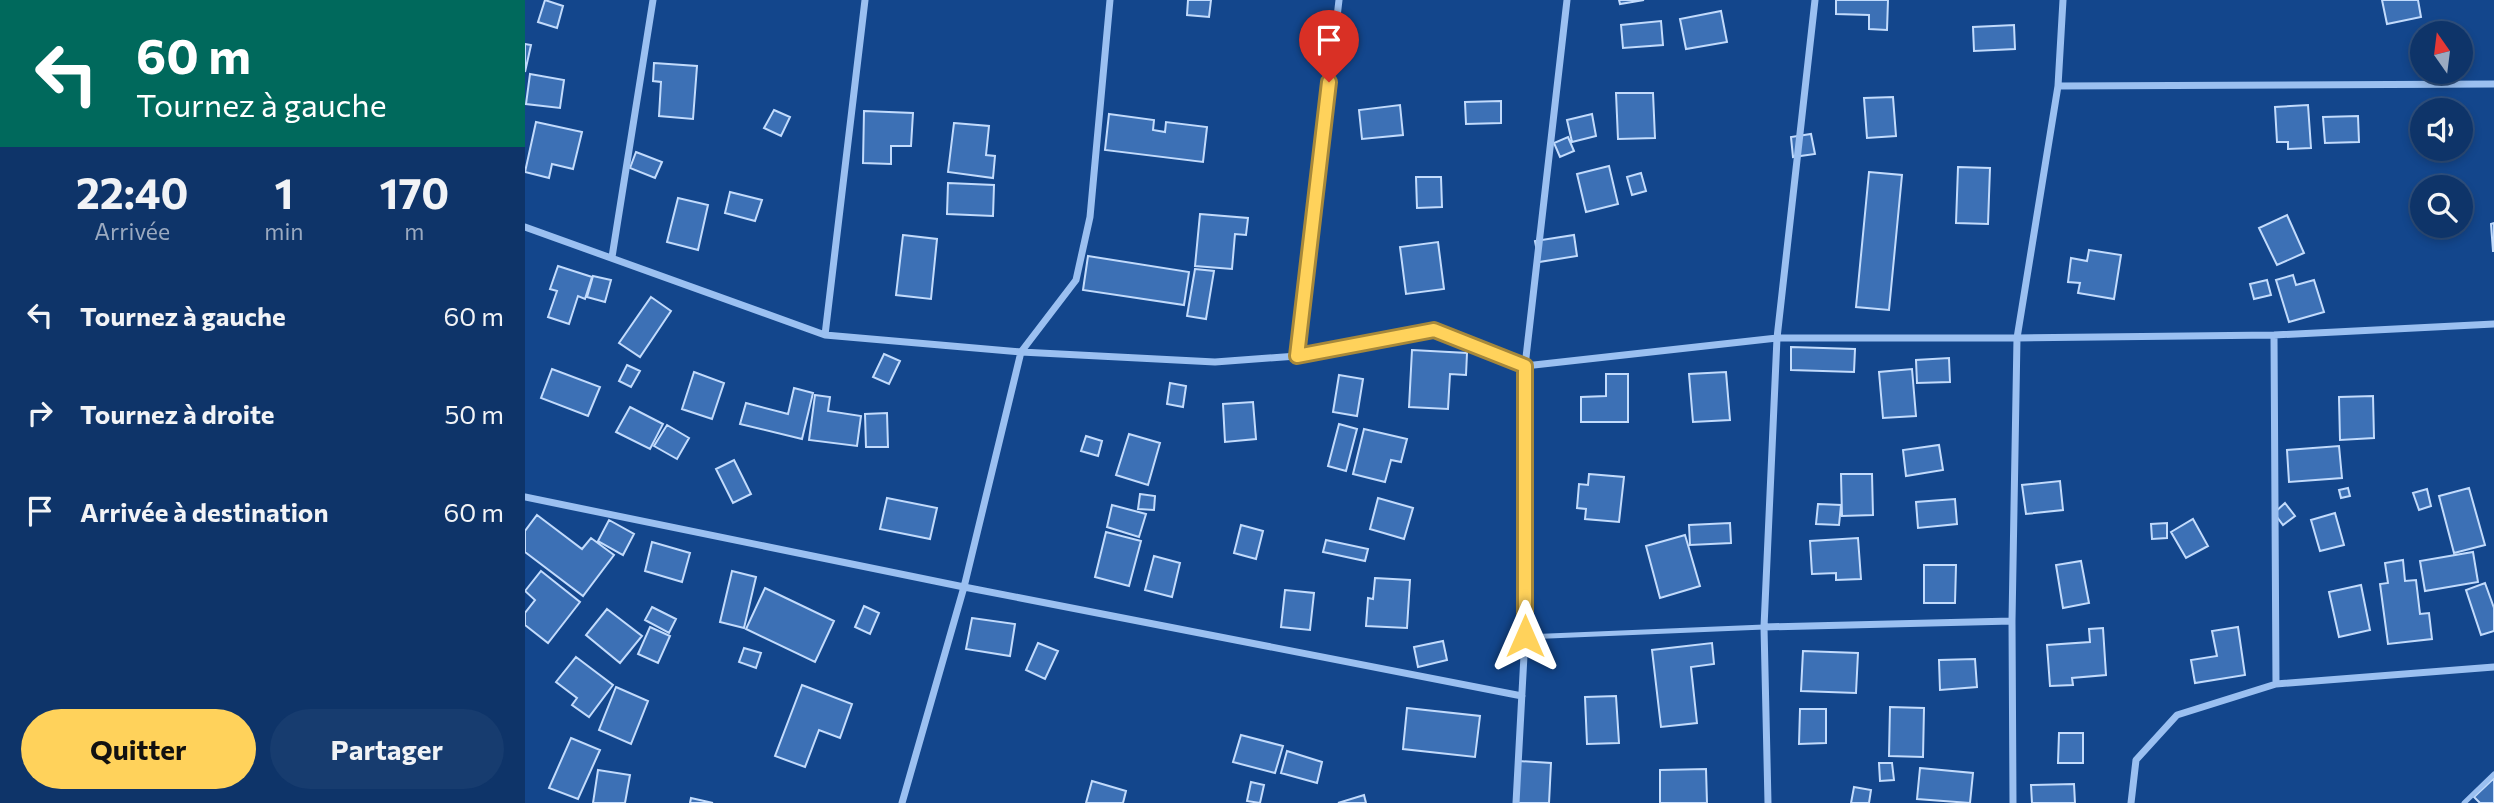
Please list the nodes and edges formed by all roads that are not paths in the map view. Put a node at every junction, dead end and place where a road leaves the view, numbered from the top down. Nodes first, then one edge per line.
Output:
1 (653, 0) edge
2 (865, 0) edge
3 (1110, 0) edge
4 (1339, 0) edge
5 (1567, 0) edge
6 (1815, 0) edge
7 (2063, 0) edge
8 (2494, 84) edge
9 (2058, 86) junction
10 (525, 227) edge
11 (612, 257) junction
12 (2494, 324) edge
13 (825, 335) junction
14 (2274, 335) junction
15 (1777, 338) junction
16 (2017, 338) junction
17 (1021, 352) junction
18 (1297, 356) junction
19 (1525, 366) junction
20 (525, 497) edge
21 (964, 587) junction
22 (2012, 621) junction
23 (1764, 627) junction
24 (1525, 636) junction
25 (2494, 667) edge
26 (2276, 684) junction
27 (1522, 696) junction
28 (2494, 774) edge
29 (902, 803) edge
30 (1516, 803) edge
31 (1768, 803) edge
32 (2013, 803) edge
33 (2131, 803) edge
34 (2464, 803) edge

1 - 11 street
2 - 13 street
3 - 17 street
4 - 18 street
5 - 19 street
6 - 15 street
7 - 9 street
8 - 9 street
9 - 16 street
10 - 11 street
11 - 13 street
12 - 14 street
13 - 17 street
14 - 16 street
14 - 26 street
15 - 16 street
15 - 19 street
15 - 23 street
16 - 22 street
17 - 18 street
17 - 21 street
18 - 19 street
19 - 24 street
20 - 21 street
21 - 27 street
21 - 29 street
22 - 23 street
22 - 32 street
23 - 24 lane
23 - 31 street
24 - 27 street
25 - 26 street
26 - 33 street
27 - 30 street
28 - 34 lane

